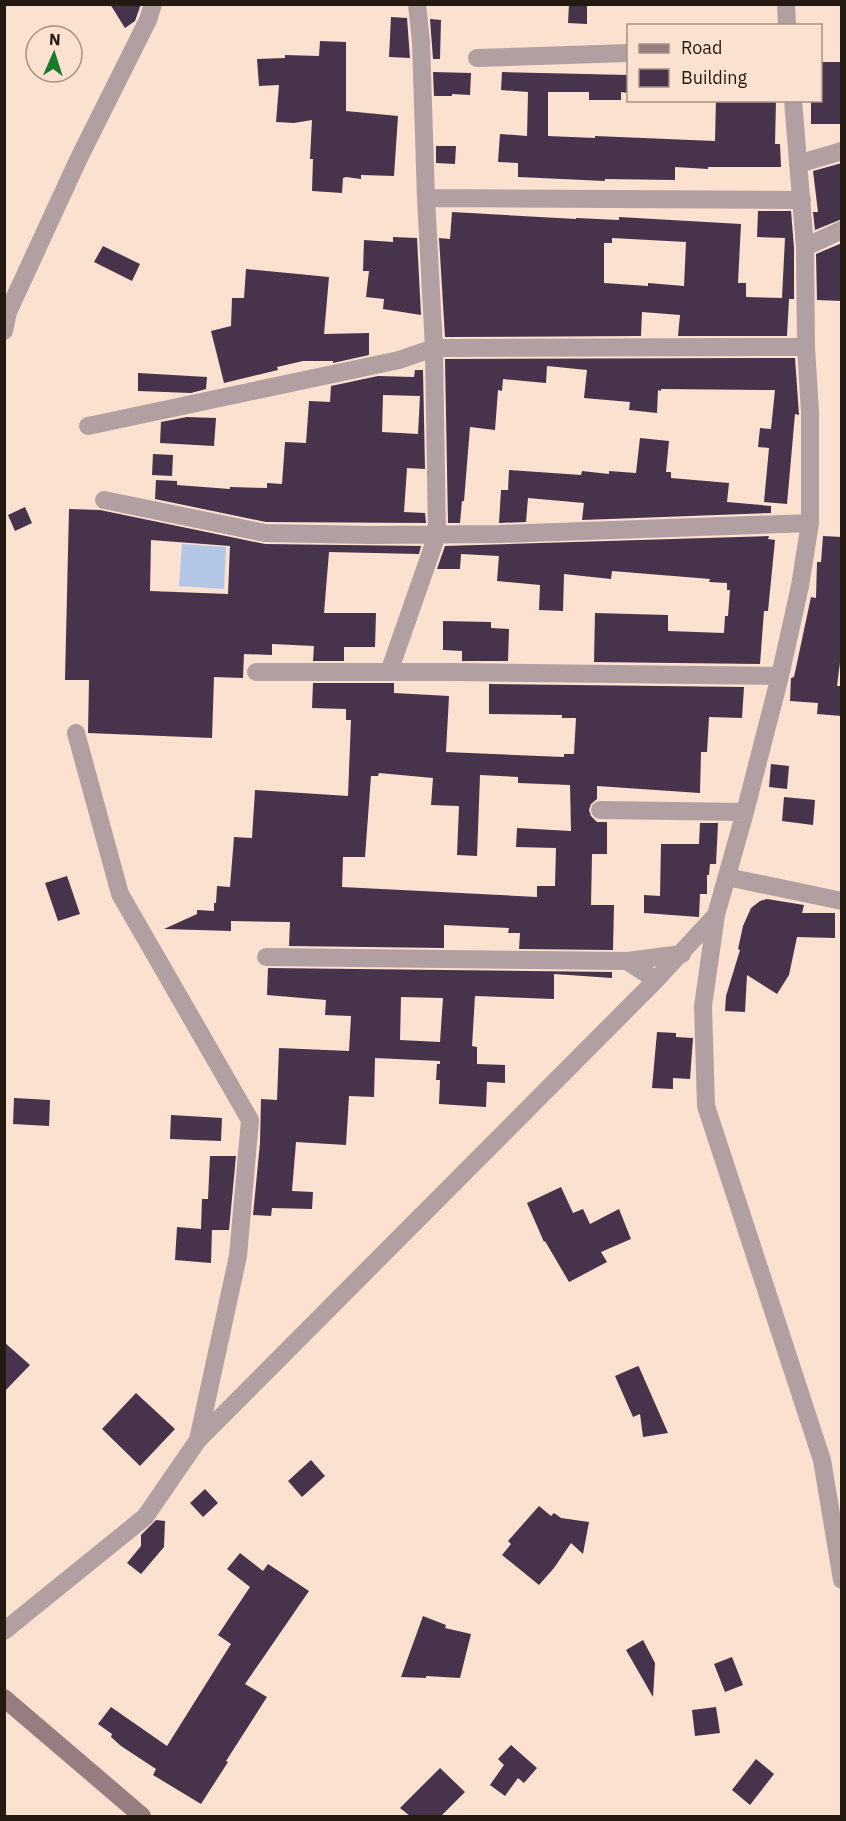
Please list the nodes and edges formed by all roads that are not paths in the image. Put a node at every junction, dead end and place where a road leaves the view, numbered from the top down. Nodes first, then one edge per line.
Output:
1 (153, 4) edge
2 (417, 4) edge
3 (786, 4) edge
4 (787, 24) edge
5 (627, 53) edge
6 (477, 58) dead end
7 (793, 102) edge
8 (842, 151) edge
9 (798, 164) junction
10 (426, 198) junction
11 (802, 200) junction
12 (842, 230) edge
13 (805, 246) junction
14 (4, 331) edge
15 (806, 347) junction
16 (434, 348) junction
17 (88, 426) dead end
18 (104, 500) dead end
19 (810, 523) junction
20 (437, 535) junction
21 (256, 672) dead end
22 (389, 672) junction
23 (780, 676) junction
24 (76, 733) dead end
25 (600, 810) dead end
26 (745, 812) junction
27 (727, 877) junction
28 (842, 901) edge
29 (716, 915) junction
30 (711, 953) junction
31 (680, 954) junction
32 (266, 957) dead end
33 (627, 961) junction
34 (656, 980) junction
35 (198, 1440) junction
36 (842, 1580) edge
37 (4, 1631) edge
38 (4, 1698) edge
39 (142, 1816) edge

1 - 14 street
2 - 10 street
3 - 4 street
5 - 6 street
7 - 9 street
8 - 9 street
9 - 11 street
10 - 11 street
10 - 16 street
11 - 13 street
12 - 13 street
13 - 15 street
15 - 16 street
15 - 19 street
16 - 17 street
16 - 20 street
18 - 20 street
19 - 20 street
19 - 23 street
20 - 22 street
21 - 22 street
22 - 23 street
23 - 26 street
24 - 35 street
25 - 26 street
26 - 27 street
27 - 28 street
27 - 29 street
29 - 30 street
29 - 31 street
30 - 31 street
30 - 36 street
31 - 33 street
31 - 34 street
32 - 33 street
33 - 34 street
34 - 35 street
35 - 37 street
38 - 39 main road

